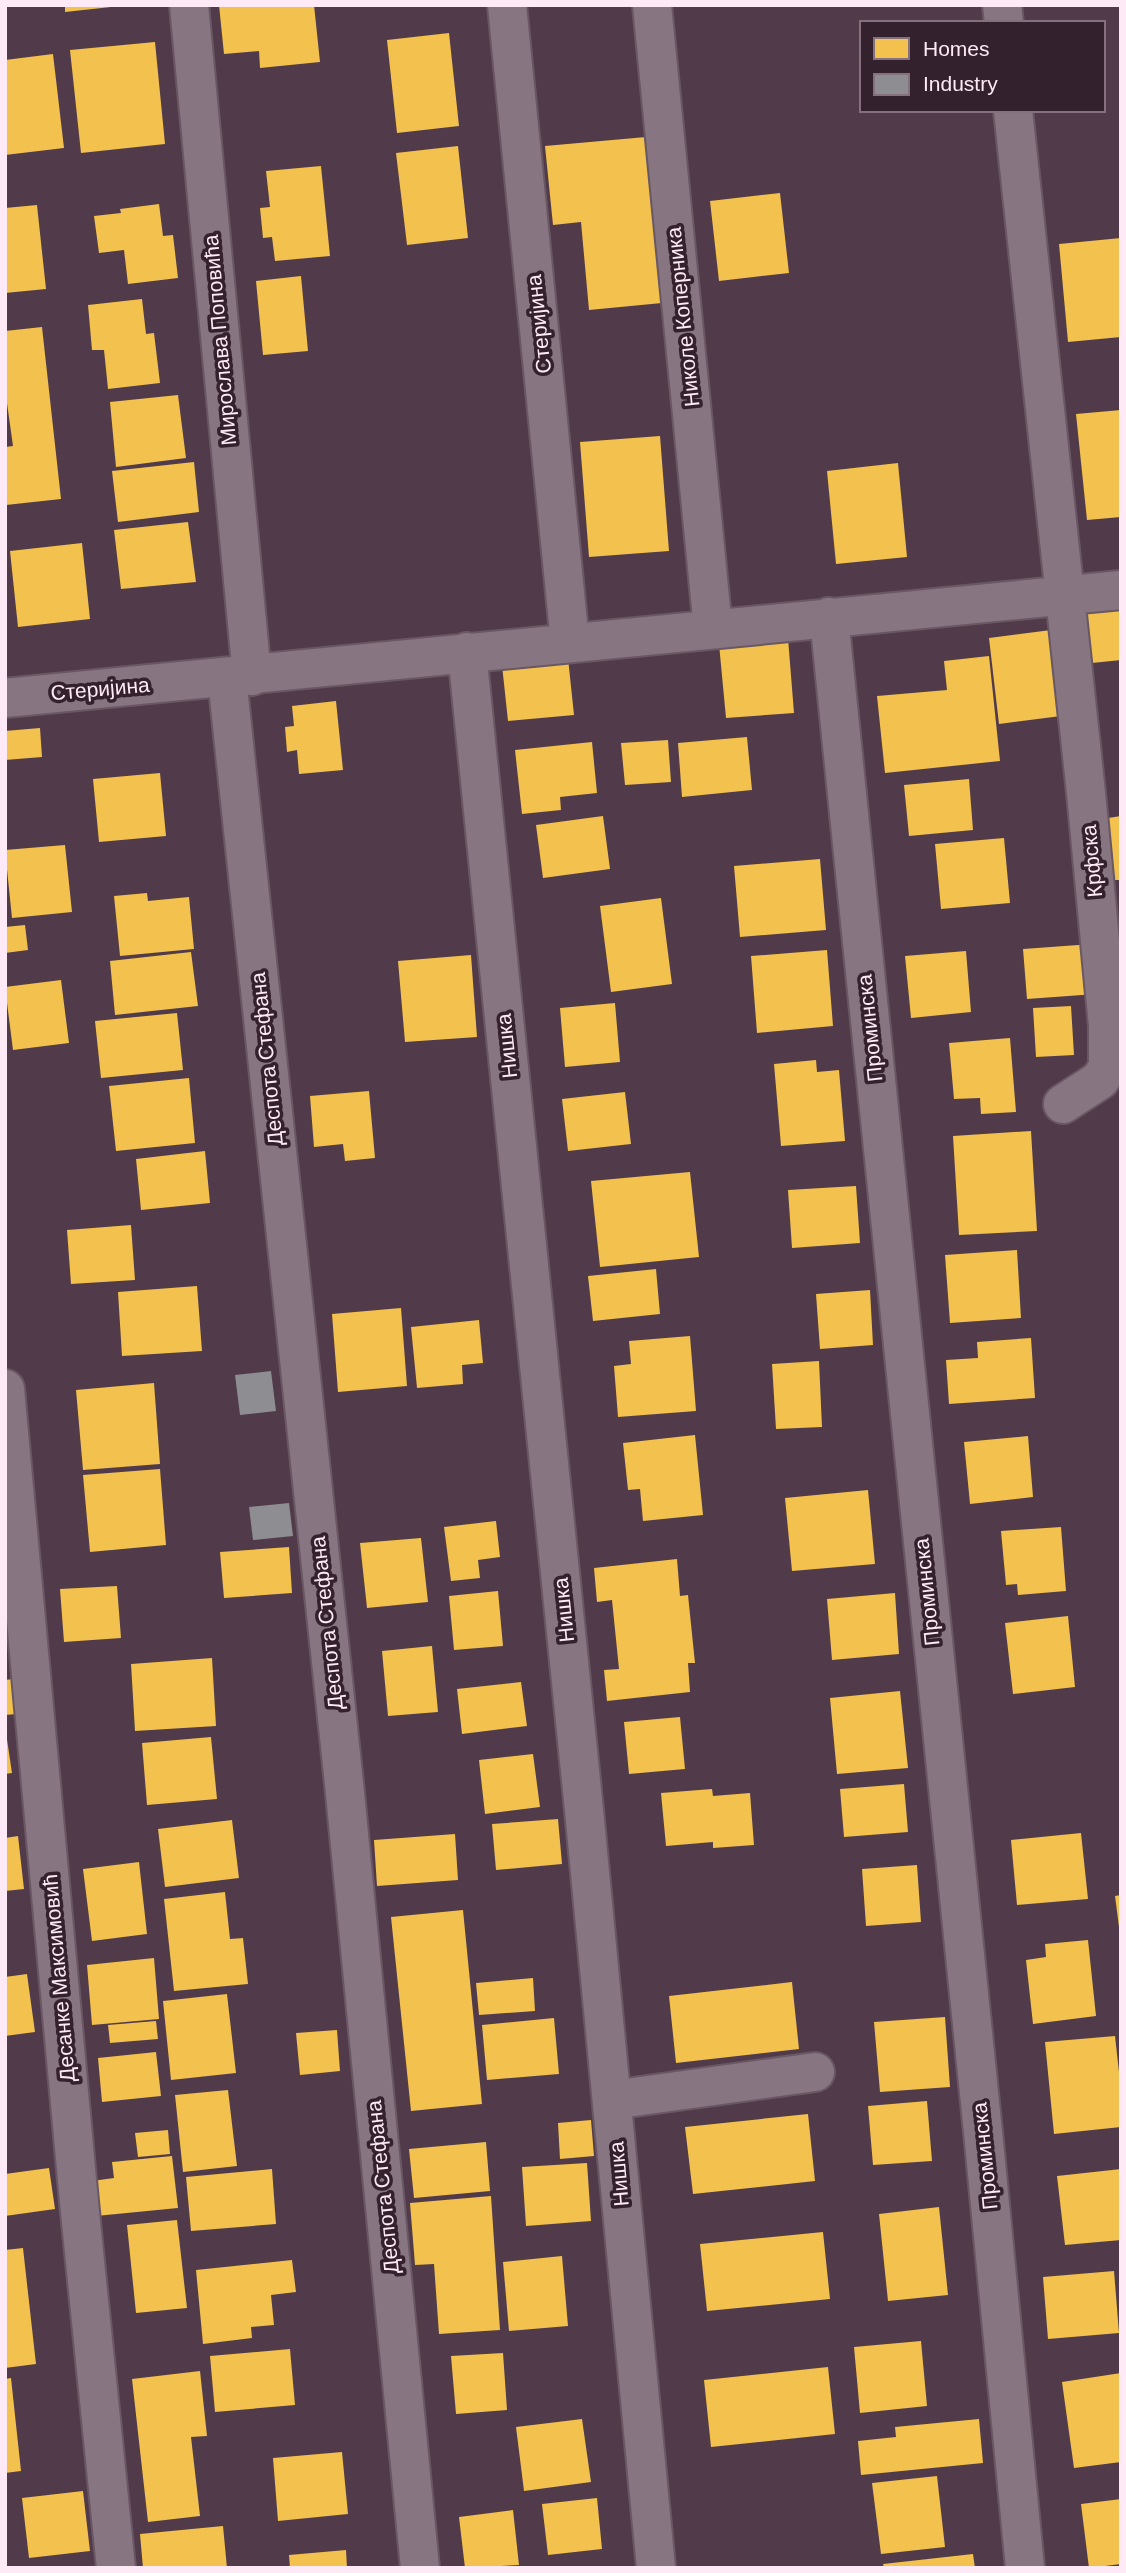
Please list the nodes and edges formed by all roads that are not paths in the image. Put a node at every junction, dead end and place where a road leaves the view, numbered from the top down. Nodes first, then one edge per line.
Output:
1 (188, 5) edge
2 (508, 5) edge
3 (652, 5) edge
4 (1013, 112) edge
5 (1121, 590) edge
6 (1064, 596) junction
7 (829, 617) junction
8 (713, 629) junction
9 (570, 643) junction
10 (467, 652) junction
11 (239, 677) junction
12 (5, 698) edge
13 (1063, 1104) dead end
14 (5, 1389) edge
15 (815, 2072) dead end
16 (612, 2100) junction
17 (116, 2568) edge
18 (420, 2568) edge
19 (656, 2568) edge
20 (1025, 2568) edge

1 - 11 street, Мирослава Поповића
2 - 9 street, Стеријина
3 - 8 street, Николе Коперника
4 - 6 street
5 - 6 street, Стеријина
6 - 7 street, Стеријина
6 - 13 street, Крфска
7 - 8 street, Стеријина
7 - 20 street, Проминска
8 - 9 street, Стеријина
9 - 10 street, Стеријина
10 - 11 street, Стеријина
10 - 16 street, Нишка
11 - 12 street, Стеријина
11 - 18 street, Деспота Стефана
14 - 17 street, Десанке Максимовић
15 - 16 street
16 - 19 street, Нишка

